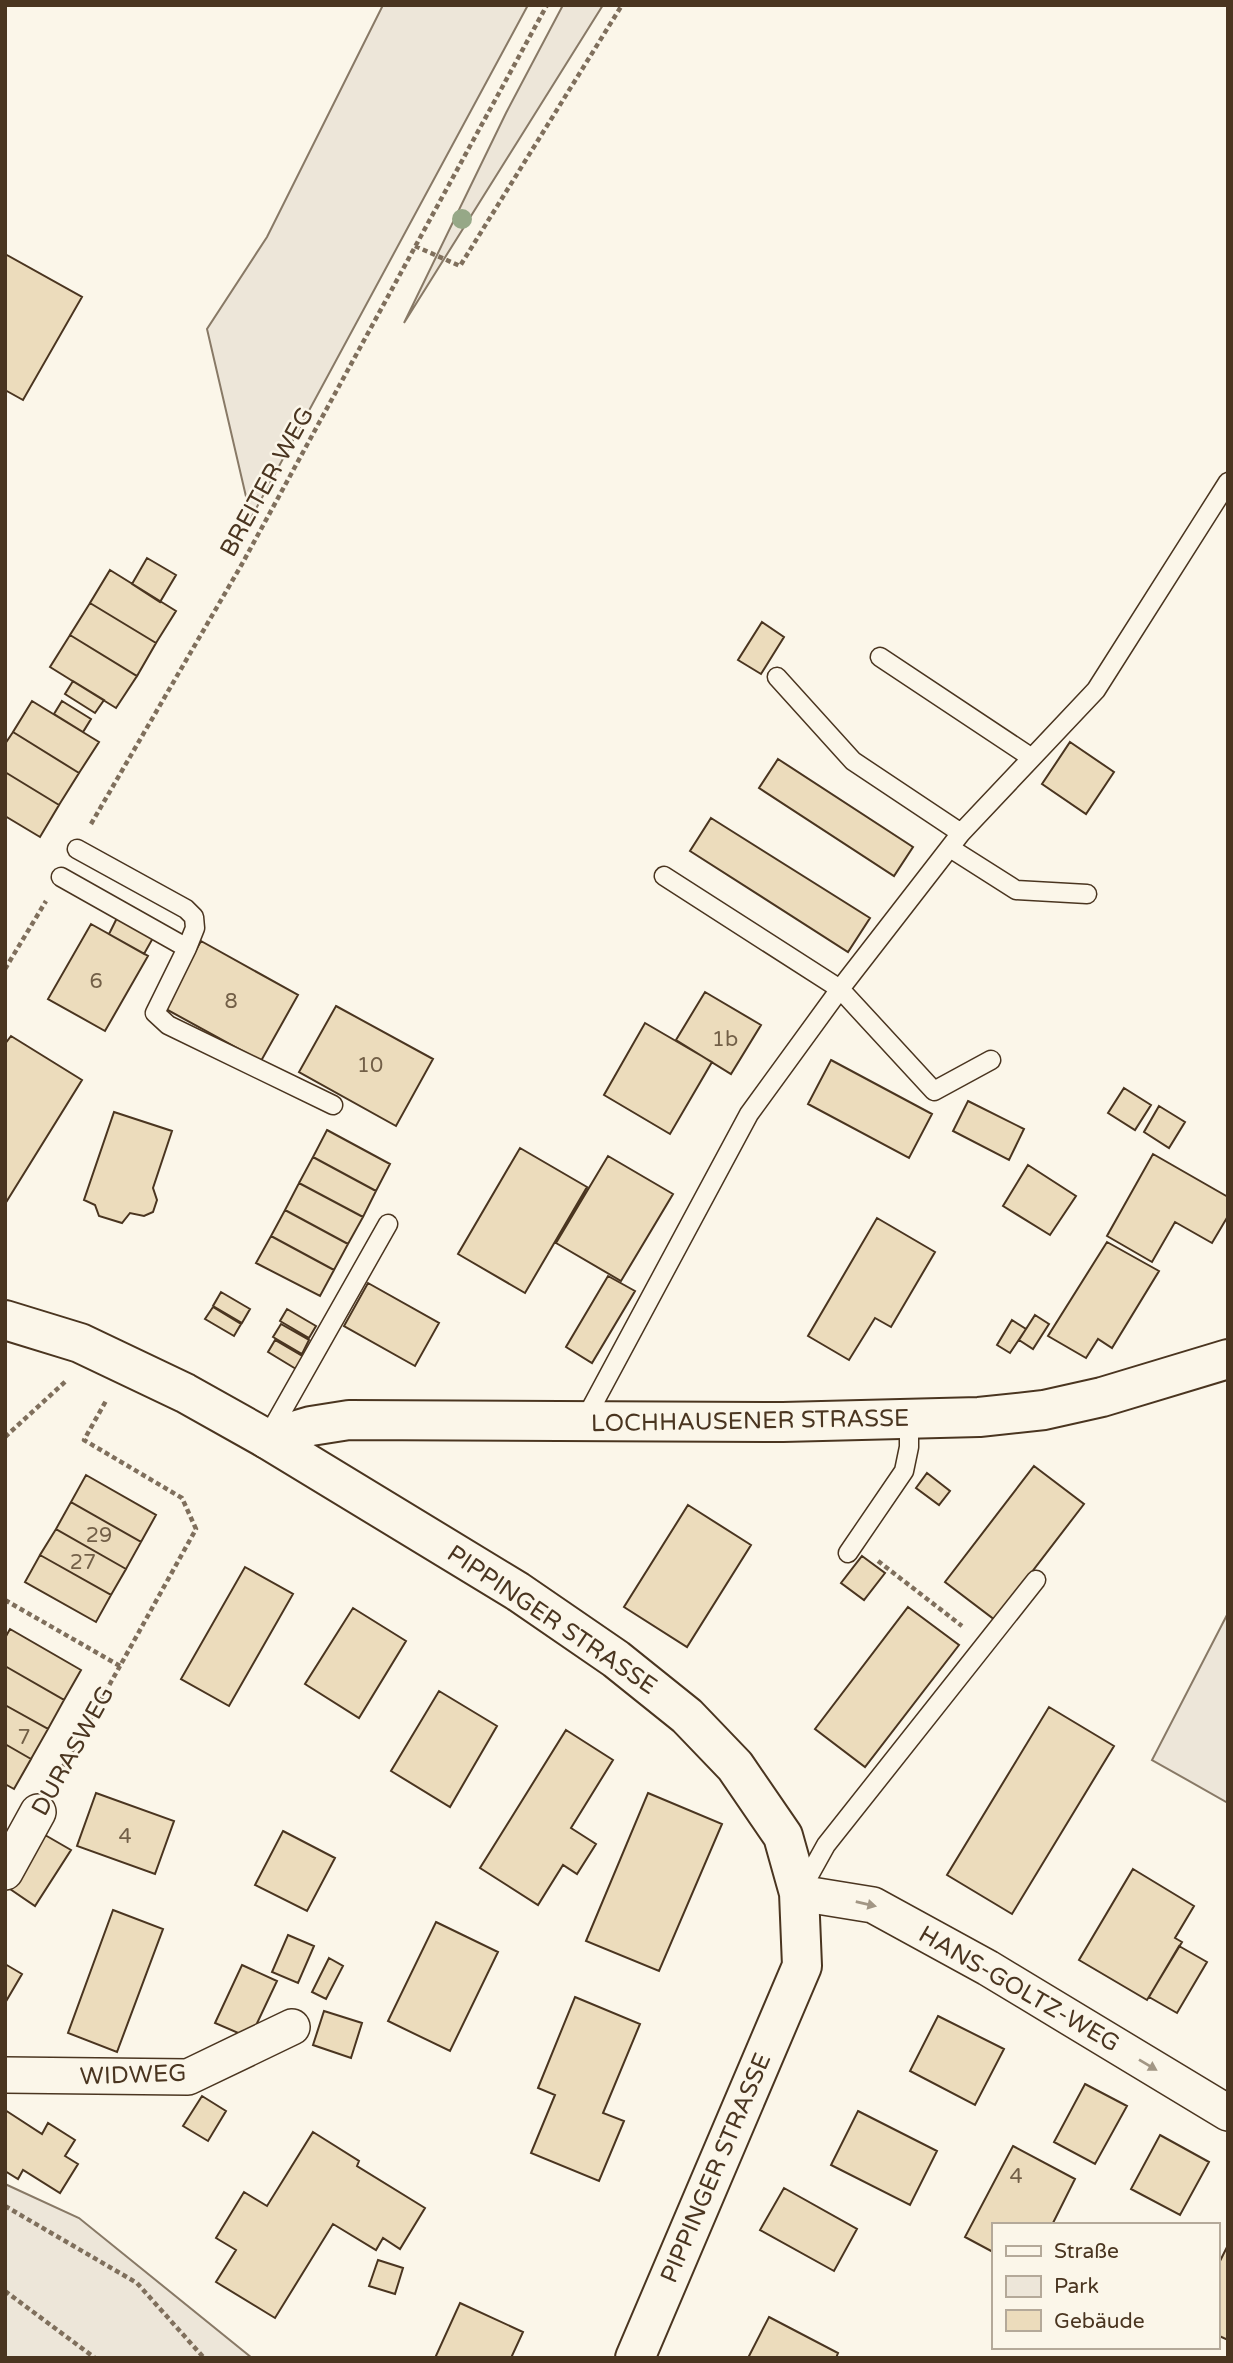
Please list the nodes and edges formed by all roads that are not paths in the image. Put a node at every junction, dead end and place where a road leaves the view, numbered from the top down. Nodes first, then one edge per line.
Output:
1 (1228, 482) edge
2 (880, 657) dead end
3 (777, 677) dead end
4 (1032, 758) junction
5 (961, 833) junction
6 (950, 848) junction
7 (77, 849) road end
8 (664, 876) dead end
9 (61, 877) road end
10 (1087, 894) dead end
11 (187, 948) junction
12 (840, 989) junction
13 (990, 1060) dead end
14 (333, 1105) dead end
15 (388, 1224) dead end
16 (5, 1320) edge
17 (1228, 1359) edge
18 (909, 1420) junction
19 (583, 1423) junction
20 (267, 1438) junction
21 (851, 1548) road end
22 (1036, 1580) dead end
23 (38, 1812) road end
24 (5, 1872) edge
25 (799, 1893) junction
26 (292, 2027) dead end
27 (5, 2075) edge
28 (1228, 2113) edge
29 (635, 2358) edge

1 - 4 lane
2 - 4 lane
3 - 5 lane
4 - 5 lane
5 - 6 lane
6 - 10 lane
6 - 12 lane
7 - 11 lane
8 - 12 lane
9 - 11 lane
11 - 14 lane
12 - 13 lane
12 - 19 lane
15 - 20 lane
16 - 20 main road, PIPPINGER STRASSE
17 - 18 main road, LOCHHAUSENER STRASSE
18 - 19 main road, LOCHHAUSENER STRASSE
18 - 21 lane
19 - 20 main road, LOCHHAUSENER STRASSE
20 - 25 main road, PIPPINGER STRASSE
22 - 25 lane
23 - 24 street, DURASWEG
25 -> 28 street, HANS-GOLTZ-WEG
25 - 29 main road, PIPPINGER STRASSE
26 - 27 street, WIDWEG

